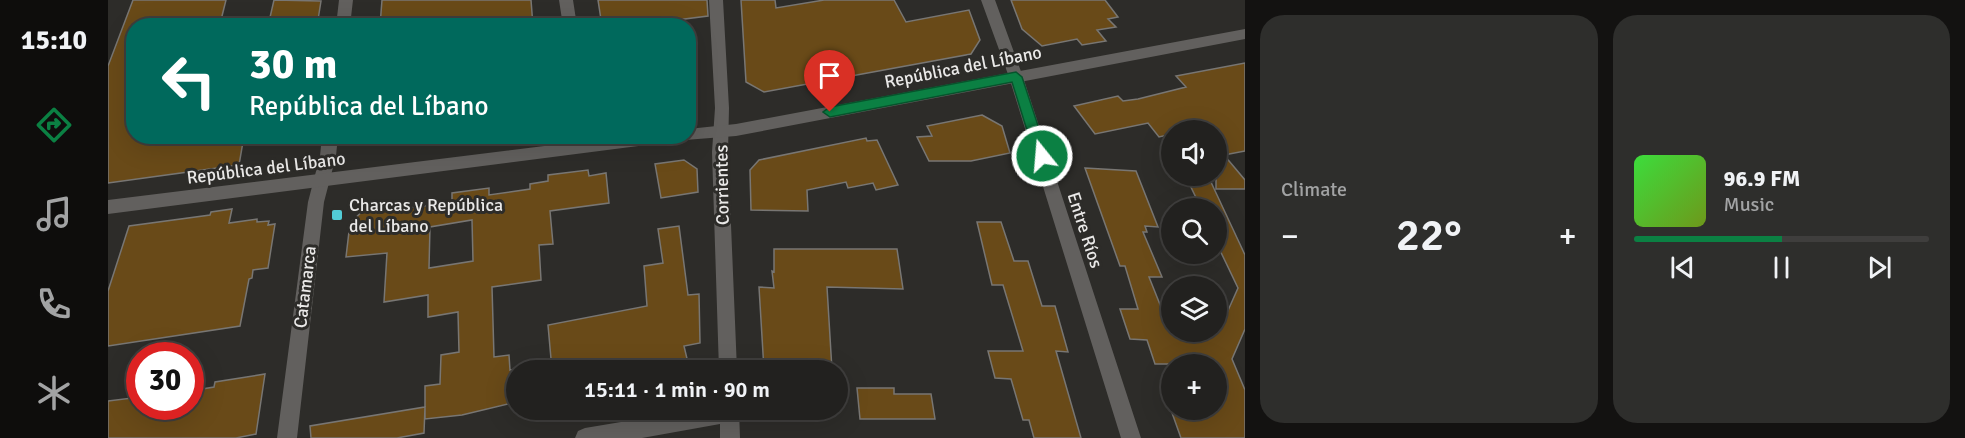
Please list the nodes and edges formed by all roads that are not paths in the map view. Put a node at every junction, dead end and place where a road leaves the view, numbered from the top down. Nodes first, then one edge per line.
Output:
1 (346, 0) edge
2 (566, 0) edge
3 (716, 0) edge
4 (988, 0) edge
5 (344, 18) edge
6 (569, 18) edge
7 (1245, 34) edge
8 (1016, 77) junction
9 (721, 131) junction
10 (696, 134) edge
11 (329, 144) edge
12 (574, 144) edge
13 (321, 180) junction
14 (108, 207) edge
15 (728, 360) edge
16 (681, 420) edge
17 (729, 420) edge
18 (286, 438) edge
19 (585, 438) edge
20 (730, 438) edge
21 (1131, 438) edge

1 - 5 street
2 - 6 street
3 - 9 street, Corrientes
4 - 8 street, Entre Ríos
7 - 8 street, República del Líbano
8 - 9 street, República del Líbano
8 - 21 street, Entre Ríos
9 - 10 street, República del Líbano
9 - 15 street, Corrientes
11 - 13 street, Catamarca
12 - 13 street, República del Líbano
13 - 14 street, República del Líbano
13 - 18 street, Catamarca
16 - 19 street
17 - 20 street

